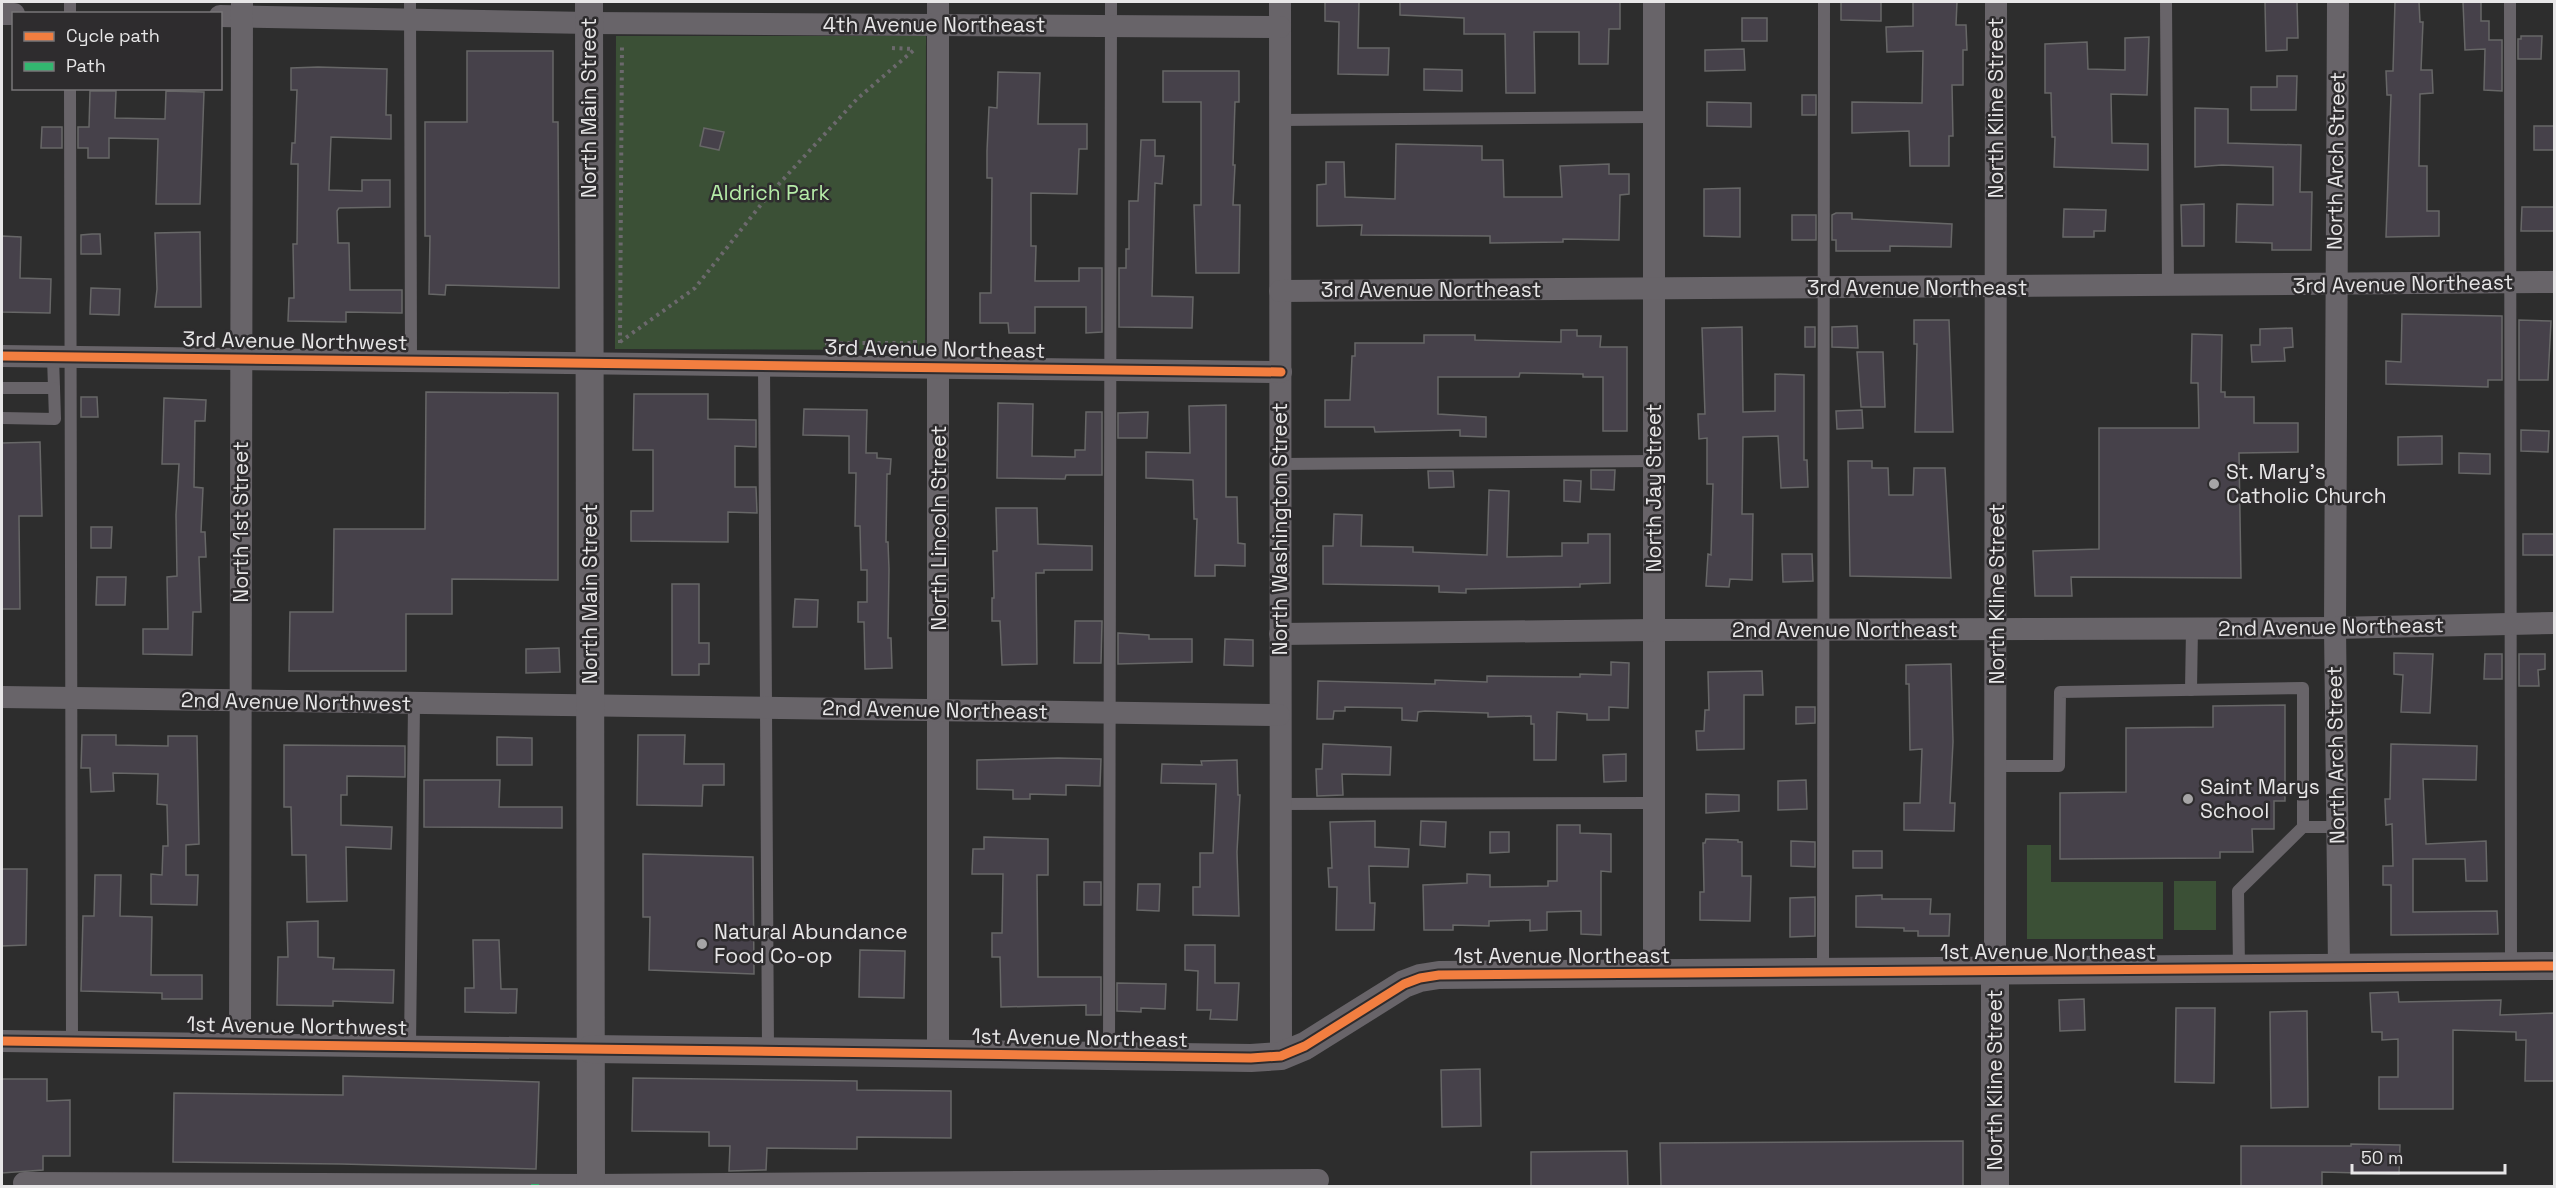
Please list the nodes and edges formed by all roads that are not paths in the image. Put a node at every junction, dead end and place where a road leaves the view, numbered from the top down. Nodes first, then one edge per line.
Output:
1 (938, 2) edge
2 (1111, 2) edge
3 (1280, 2) edge
4 (1654, 2) edge
5 (1824, 2) edge
6 (1996, 2) edge
7 (2166, 2) edge
8 (2338, 2) edge
9 (2510, 2) edge
10 (410, 10) edge
11 (235, 11) edge
12 (589, 12) edge
13 (938, 25) junction
14 (1112, 26) junction
15 (1280, 27) junction
16 (70, 90) edge
17 (1654, 117) junction
18 (1280, 120) junction
19 (2554, 282) edge
20 (2511, 283) junction
21 (2335, 284) junction
22 (2168, 286) junction
23 (1824, 288) junction
24 (1996, 288) junction
25 (1654, 289) junction
26 (1280, 291) junction
27 (2, 356) edge
28 (62, 357) junction
29 (241, 358) junction
30 (411, 361) junction
31 (589, 363) junction
32 (764, 364) junction
33 (939, 367) junction
34 (1112, 369) junction
35 (1281, 372) junction
36 (2, 388) edge
37 (54, 388) junction
38 (2, 418) edge
39 (1655, 461) junction
40 (1281, 464) junction
41 (2554, 623) edge
42 (2509, 624) junction
43 (2192, 628) junction
44 (2335, 628) junction
45 (1997, 629) junction
46 (1654, 630) junction
47 (1824, 630) junction
48 (1280, 634) junction
49 (2191, 690) junction
50 (2, 697) edge
51 (72, 698) junction
52 (241, 700) junction
53 (414, 704) junction
54 (591, 706) junction
55 (766, 708) junction
56 (940, 710) junction
57 (1110, 712) junction
58 (1279, 715) junction
59 (1996, 766) junction
60 (1654, 802) junction
61 (1279, 804) junction
62 (2303, 827) junction
63 (2337, 827) junction
64 (2511, 966) junction
65 (2554, 966) edge
66 (2338, 968) junction
67 (2239, 969) junction
68 (1995, 970) junction
69 (1823, 973) junction
70 (1654, 974) junction
71 (2, 1041) edge
72 (72, 1041) junction
73 (240, 1043) junction
74 (410, 1046) junction
75 (591, 1049) junction
76 (768, 1052) junction
77 (938, 1054) junction
78 (1109, 1056) junction
79 (1281, 1056) junction
80 (1318, 1180) dead end
81 (24, 1184) dead end
82 (591, 1186) edge
83 (1995, 1186) edge

1 - 13 street, North Lincoln Street
2 - 14 lane
3 - 15 street, North Washington Street
4 - 17 street, North Jay Street
5 - 23 lane
6 - 24 street, North Kline Street
7 - 22 lane
8 - 21 street, North Arch Street
9 - 20 lane
10 - 11 street, 4th Avenue Northeast
10 - 12 street, 4th Avenue Northeast
10 - 30 lane
11 - 29 street, North 1st Street
12 - 13 street, 4th Avenue Northeast
12 - 31 street, North Main Street
13 - 14 street, 4th Avenue Northeast
13 - 33 street, North Lincoln Street
14 - 15 street, 4th Avenue Northeast
14 - 34 lane
15 - 18 street, North Washington Street
16 - 28 lane
17 - 18 lane
17 - 25 street, North Jay Street
18 - 26 street, North Washington Street
19 - 20 street, 3rd Avenue Northeast
20 - 21 street, 3rd Avenue Northeast
20 - 42 lane
21 - 22 street, 3rd Avenue Northeast
21 - 44 street, North Arch Street
22 - 24 street, 3rd Avenue Northeast
23 - 24 street, 3rd Avenue Northeast
23 - 25 street, 3rd Avenue Northeast
23 - 47 lane
24 - 45 street, North Kline Street
25 - 26 street, 3rd Avenue Northeast
25 - 39 street, North Jay Street
26 - 35 street, North Washington Street
27 - 28 street, 3rd Avenue Northwest
28 - 29 street, 3rd Avenue Northwest
28 - 37 lane
28 - 51 lane
29 - 30 street, 3rd Avenue Northwest
29 - 52 street, North 1st Street
30 - 31 street, 3rd Avenue Northwest
31 - 32 street, 3rd Avenue Northeast
31 - 54 street, North Main Street
32 - 33 street, 3rd Avenue Northeast
32 - 55 lane
33 - 34 street, 3rd Avenue Northeast
33 - 56 street, North Lincoln Street
34 - 35 street, 3rd Avenue Northeast
34 - 57 lane
35 - 40 street, North Washington Street
36 - 37 lane
37 - 38 lane
39 - 40 lane
39 - 46 street, North Jay Street
40 - 48 street, North Washington Street
41 - 42 street, 2nd Avenue Northeast
42 - 44 street, 2nd Avenue Northeast
42 - 64 lane
43 - 44 street, 2nd Avenue Northeast
43 - 45 street, 2nd Avenue Northeast
43 - 49 lane
44 - 63 street, North Arch Street
45 - 47 street, 2nd Avenue Northeast
45 - 59 street, North Kline Street
46 - 47 street, 2nd Avenue Northeast
46 - 48 street, 2nd Avenue Northeast
46 - 60 street, North Jay Street
47 - 69 lane
48 - 58 street, North Washington Street
49 - 59 lane
49 - 62 lane
50 - 51 street, 2nd Avenue Northwest
51 - 52 street, 2nd Avenue Northwest
51 - 72 lane
52 - 53 street, 2nd Avenue Northwest
52 - 73 street, North 1st Street
53 - 54 street, 2nd Avenue Northwest
53 - 74 lane
54 - 55 street, 2nd Avenue Northeast
54 - 75 street, North Main Street
55 - 56 street, 2nd Avenue Northeast
55 - 76 lane
56 - 57 street, 2nd Avenue Northeast
56 - 77 street, North Lincoln Street
57 - 58 street, 2nd Avenue Northeast
57 - 78 lane
58 - 61 street, North Washington Street
59 - 68 street, North Kline Street
60 - 61 lane
60 - 70 street, North Jay Street
61 - 79 street, North Washington Street
62 - 63 lane
62 - 67 lane
63 - 66 street, North Arch Street
64 - 65 street, 1st Avenue Northeast
64 - 66 street, 1st Avenue Northeast
66 - 67 street, 1st Avenue Northeast
67 - 68 street, 1st Avenue Northeast
68 - 69 street, 1st Avenue Northeast
68 - 83 street, North Kline Street
69 - 70 street, 1st Avenue Northeast
70 - 79 street, 1st Avenue Northeast
71 - 72 street, 1st Avenue Northwest
72 - 73 street, 1st Avenue Northwest
73 - 74 street, 1st Avenue Northwest
74 - 75 street, 1st Avenue Northwest
75 - 76 street, 1st Avenue Northeast
75 - 82 street, North Main Street
76 - 77 street, 1st Avenue Northeast
77 - 78 street, 1st Avenue Northeast
78 - 79 street, 1st Avenue Northeast
80 - 82 street
81 - 82 street

